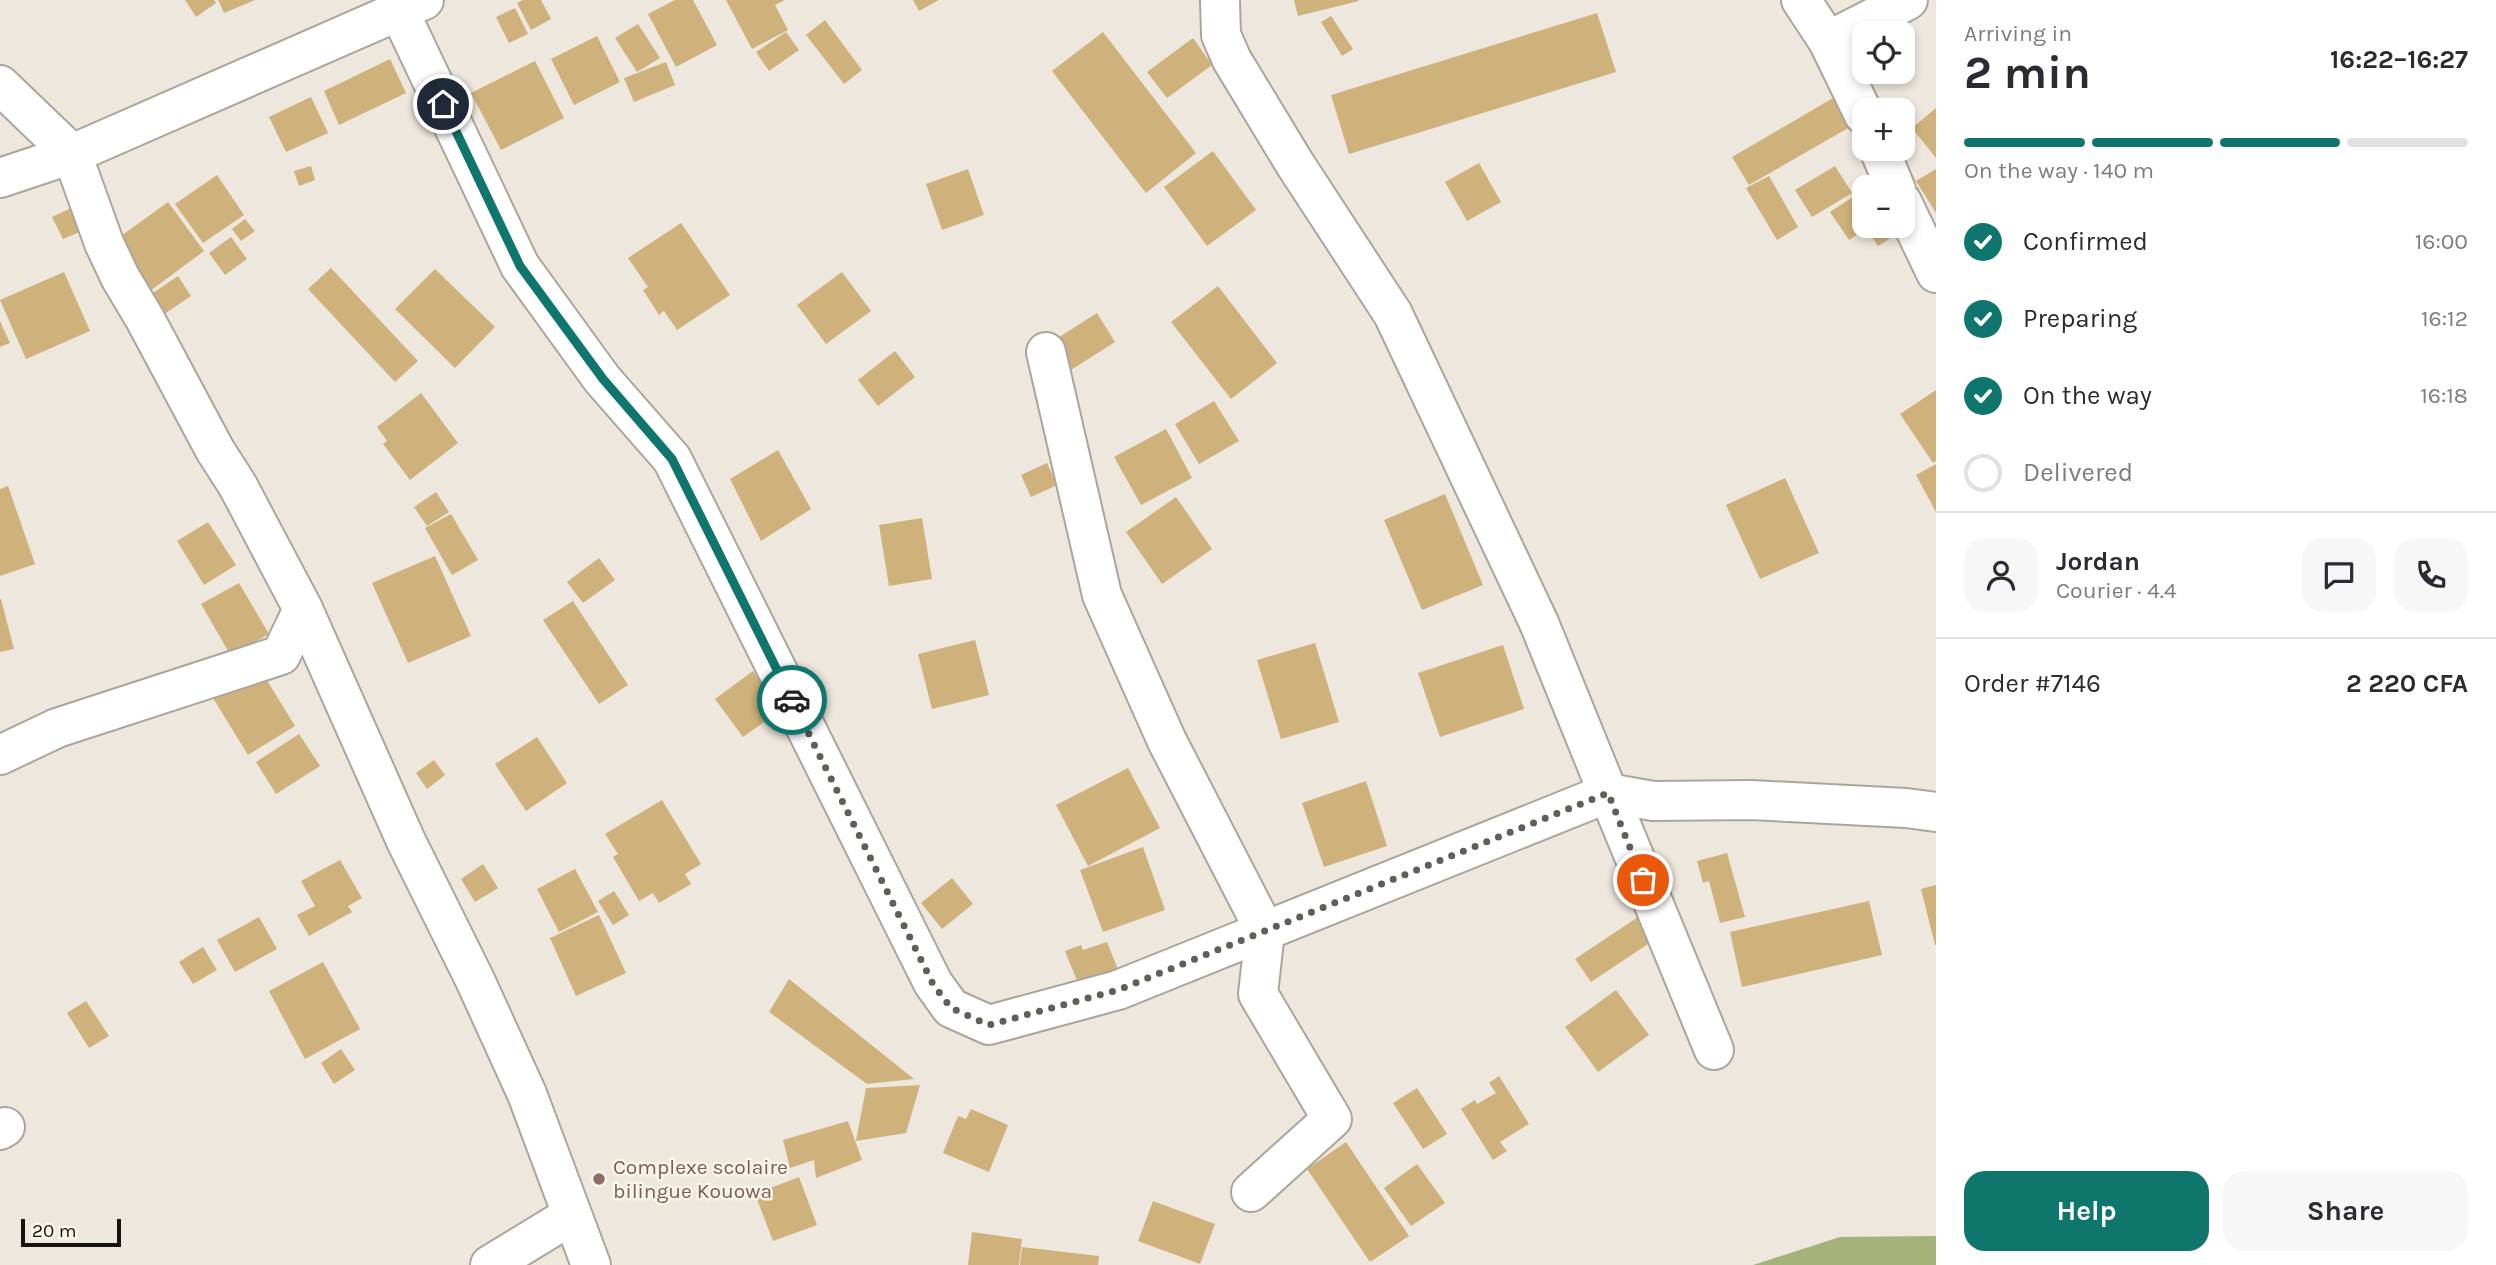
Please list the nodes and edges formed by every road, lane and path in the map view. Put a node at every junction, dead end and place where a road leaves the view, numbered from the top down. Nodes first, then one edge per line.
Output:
1 (1220, 0) edge
2 (1801, 0) edge
3 (1908, 0) edge
4 (412, 6) edge
5 (1828, 41) junction
6 (0, 85) edge
7 (1856, 98) edge
8 (72, 154) junction
9 (0, 178) edge
10 (1915, 229) edge
11 (1936, 273) edge
12 (1046, 352) dead end
13 (303, 609) junction
14 (0, 755) edge
15 (1608, 793) junction
16 (1936, 812) edge
17 (1265, 931) junction
18 (1714, 1050) dead end
19 (1251, 1192) dead end
20 (572, 1215) junction
21 (490, 1265) edge
22 (591, 1265) edge

1 - 15 street
2 - 5 street
3 - 5 street
4 - 8 street
4 - 17 street
5 - 7 street
6 - 8 street
8 - 9 street
8 - 13 street
10 - 11 street
12 - 17 street
13 - 14 street
13 - 20 street
15 - 16 street
15 - 17 street
15 - 18 street
17 - 19 street
20 - 21 street
20 - 22 street

